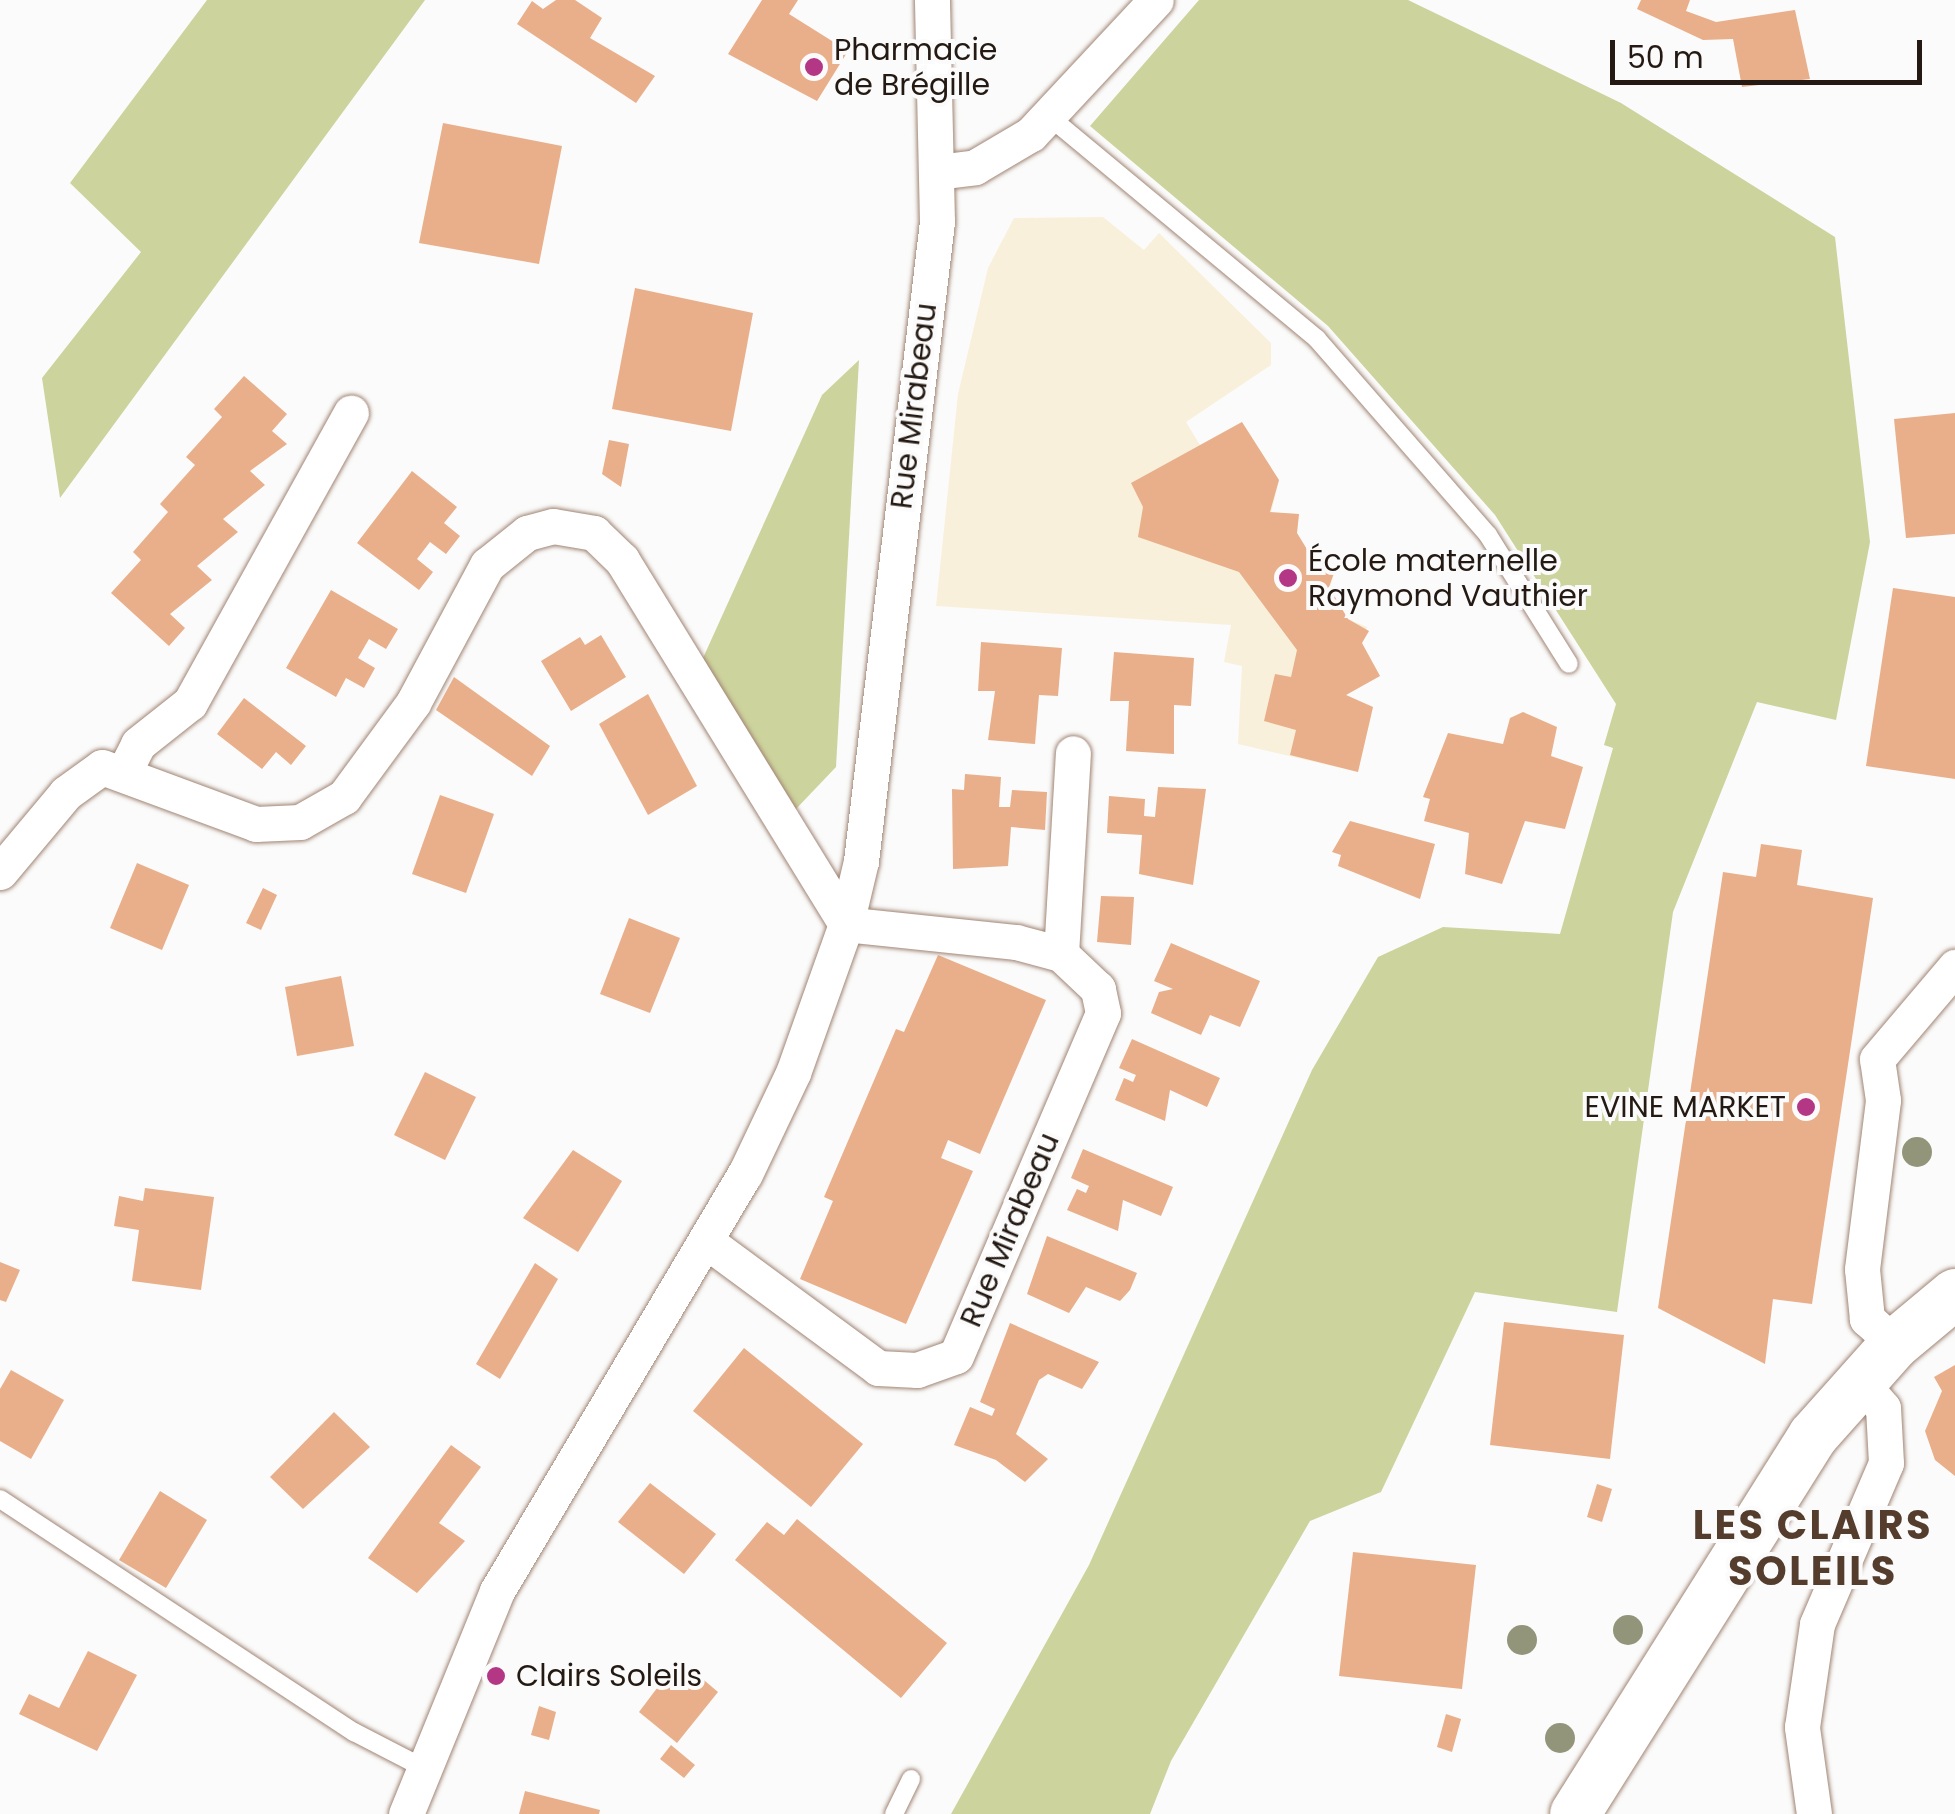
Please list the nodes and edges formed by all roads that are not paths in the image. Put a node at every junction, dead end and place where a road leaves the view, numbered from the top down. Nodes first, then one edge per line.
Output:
1 (932, 0) edge
2 (1156, 0) edge
3 (1051, 118) junction
4 (937, 172) junction
5 (351, 413) dead end
6 (1569, 664) dead end
7 (1072, 754) dead end
8 (124, 772) junction
9 (0, 872) edge
10 (846, 924) junction
11 (1061, 954) junction
12 (1955, 967) edge
13 (706, 1241) junction
14 (1955, 1294) edge
15 (1895, 1344) junction
16 (1859, 1380) junction
17 (0, 1499) edge
18 (420, 1766) junction
19 (911, 1779) dead end
20 (406, 1814) edge
21 (894, 1814) edge
22 (1575, 1814) edge
23 (1814, 1814) edge

1 - 4 street, Rue Mirabeau
2 - 3 street
3 - 4 street
3 - 6 lane
4 - 10 street, Rue Mirabeau
5 - 8 street
7 - 11 street
8 - 9 street
8 - 10 street
10 - 11 street
10 - 13 street, Rue Mirabeau
11 - 13 street, Rue Mirabeau
12 - 15 street
13 - 18 street, Rue Mirabeau
14 - 15 street
15 - 16 street
16 - 22 street
16 - 23 street
17 - 18 lane
18 - 20 street, Rue Mirabeau
19 - 21 lane

